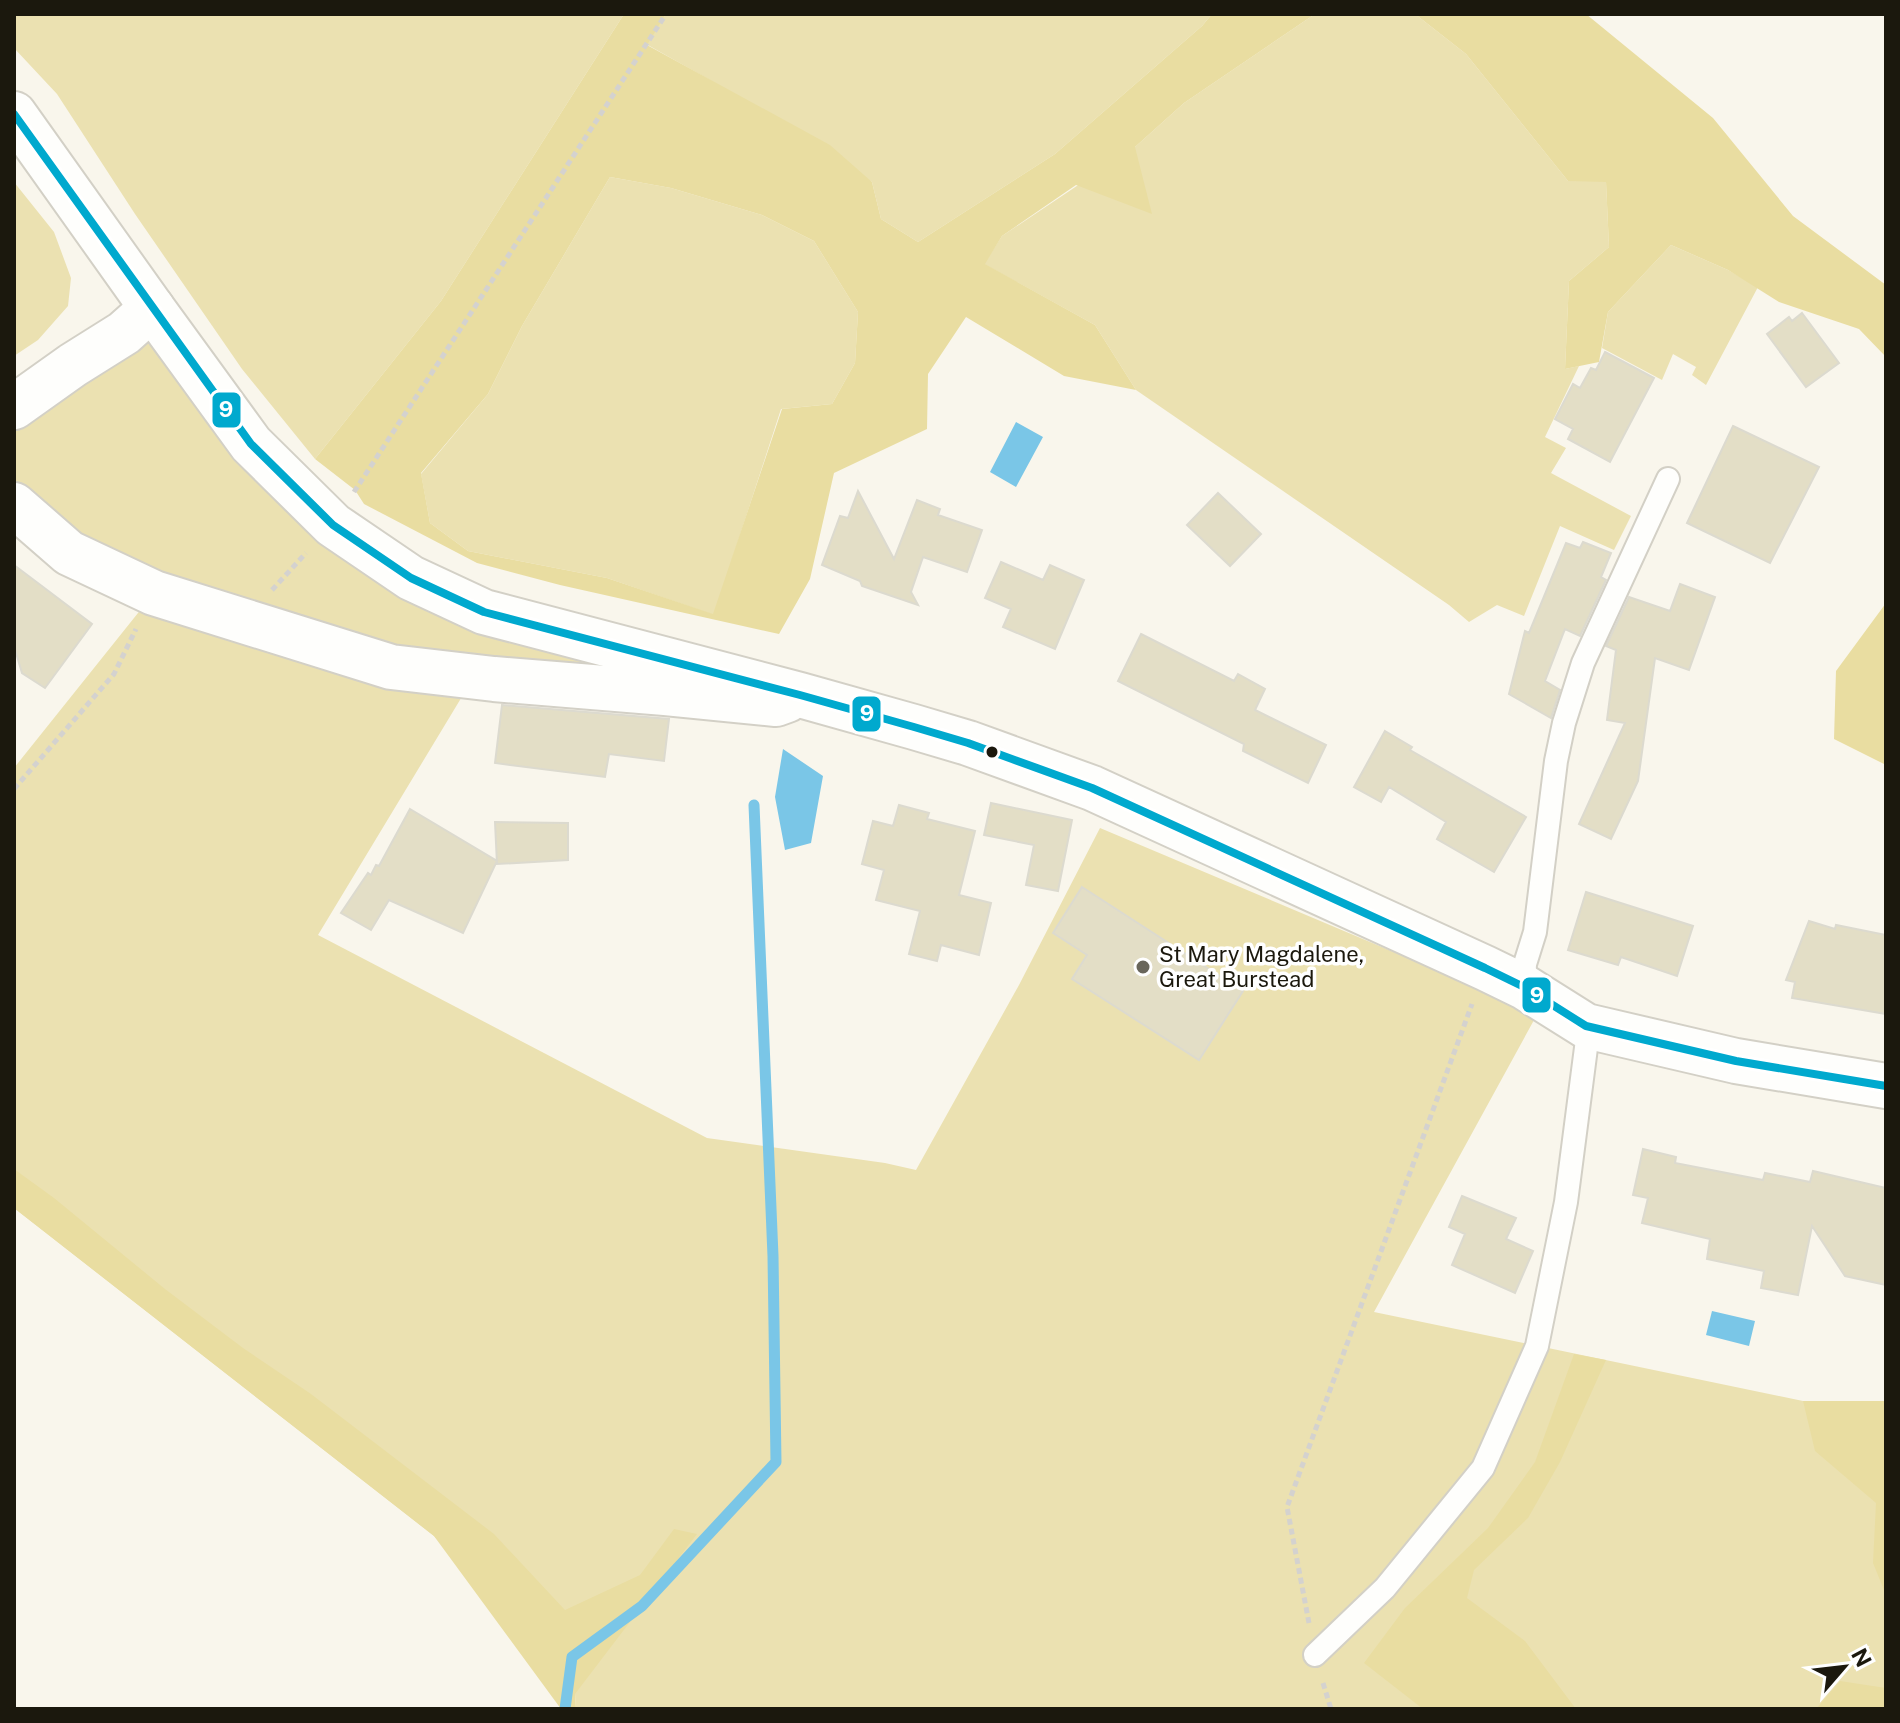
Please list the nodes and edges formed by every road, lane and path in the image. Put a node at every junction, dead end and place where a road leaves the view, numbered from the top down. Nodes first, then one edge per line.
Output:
1 (666, 14) edge
2 (14, 114) edge
3 (152, 308) junction
4 (14, 407) edge
5 (1668, 479) dead end
6 (14, 505) edge
7 (333, 525) junction
8 (154, 593) junction
9 (242, 621) junction
10 (800, 695) junction
11 (14, 789) edge
12 (1485, 968) junction
13 (1524, 987) junction
14 (1586, 1026) junction
15 (1886, 1086) edge
16 (1315, 1655) junction
17 (1331, 1709) edge

1 - 7 path
2 - 3 street
3 - 4 street
3 - 7 street
5 - 13 lane
6 - 8 street
7 - 9 path
7 - 10 street
8 - 9 street
8 - 11 path
9 - 10 street
10 - 12 street
12 - 13 street
12 - 16 path
13 - 14 street
14 - 15 street
14 - 16 lane
16 - 17 path

